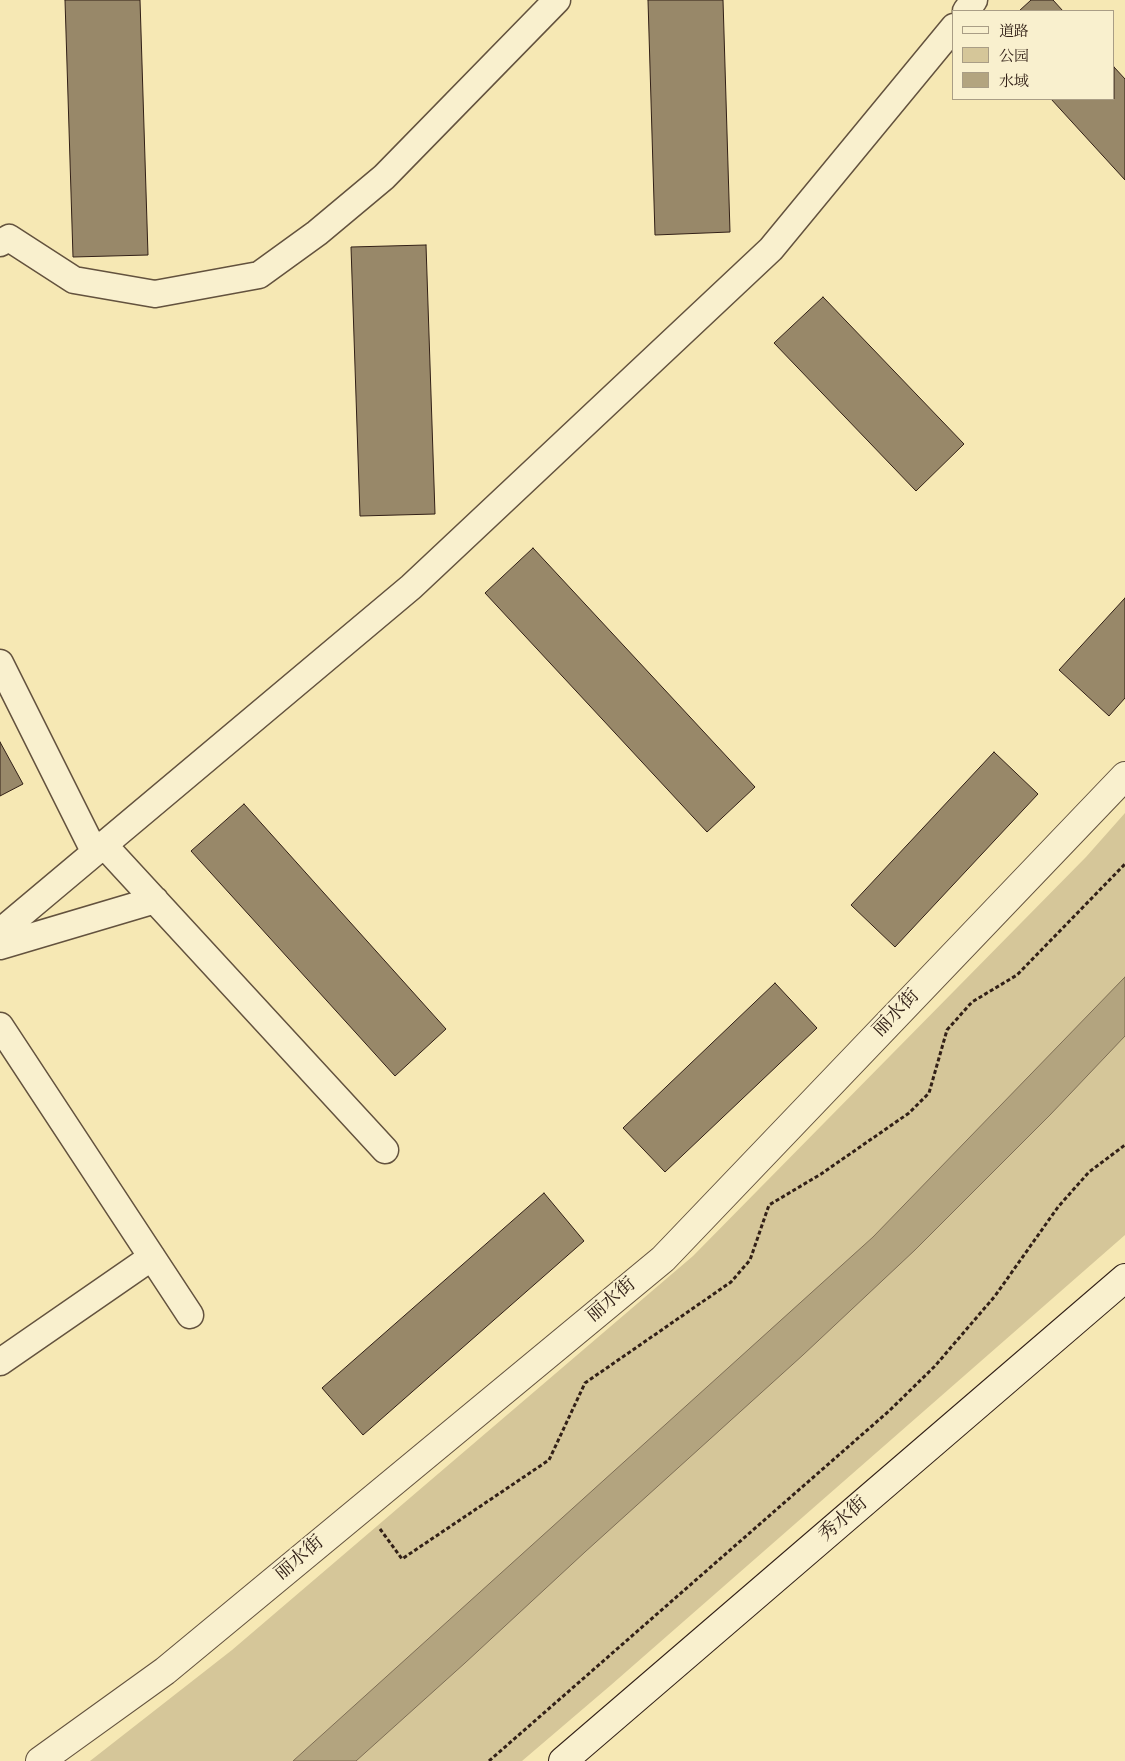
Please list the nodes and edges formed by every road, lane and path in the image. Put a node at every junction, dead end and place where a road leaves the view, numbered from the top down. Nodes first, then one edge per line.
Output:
1 (557, 0) edge
2 (952, 29) edge
3 (0, 243) edge
4 (0, 662) edge
5 (1125, 776) edge
6 (99, 848) junction
7 (1125, 864) edge
8 (155, 900) junction
9 (0, 932) edge
10 (0, 946) edge
11 (0, 1026) edge
12 (1125, 1145) edge
13 (385, 1150) dead end
14 (152, 1257) junction
15 (1125, 1278) edge
16 (190, 1315) dead end
17 (0, 1362) edge
18 (364, 1506) junction
19 (40, 1761) edge
20 (489, 1761) edge
21 (563, 1761) edge

1 - 3 street
2 - 6 street
4 - 6 street
5 - 18 street, 丽水街
6 - 8 street
6 - 9 street
7 - 18 path
8 - 10 street
8 - 13 street
11 - 14 street
12 - 20 path
14 - 16 street
14 - 17 street
15 - 21 street, 秀水街
18 - 19 street, 丽水街

